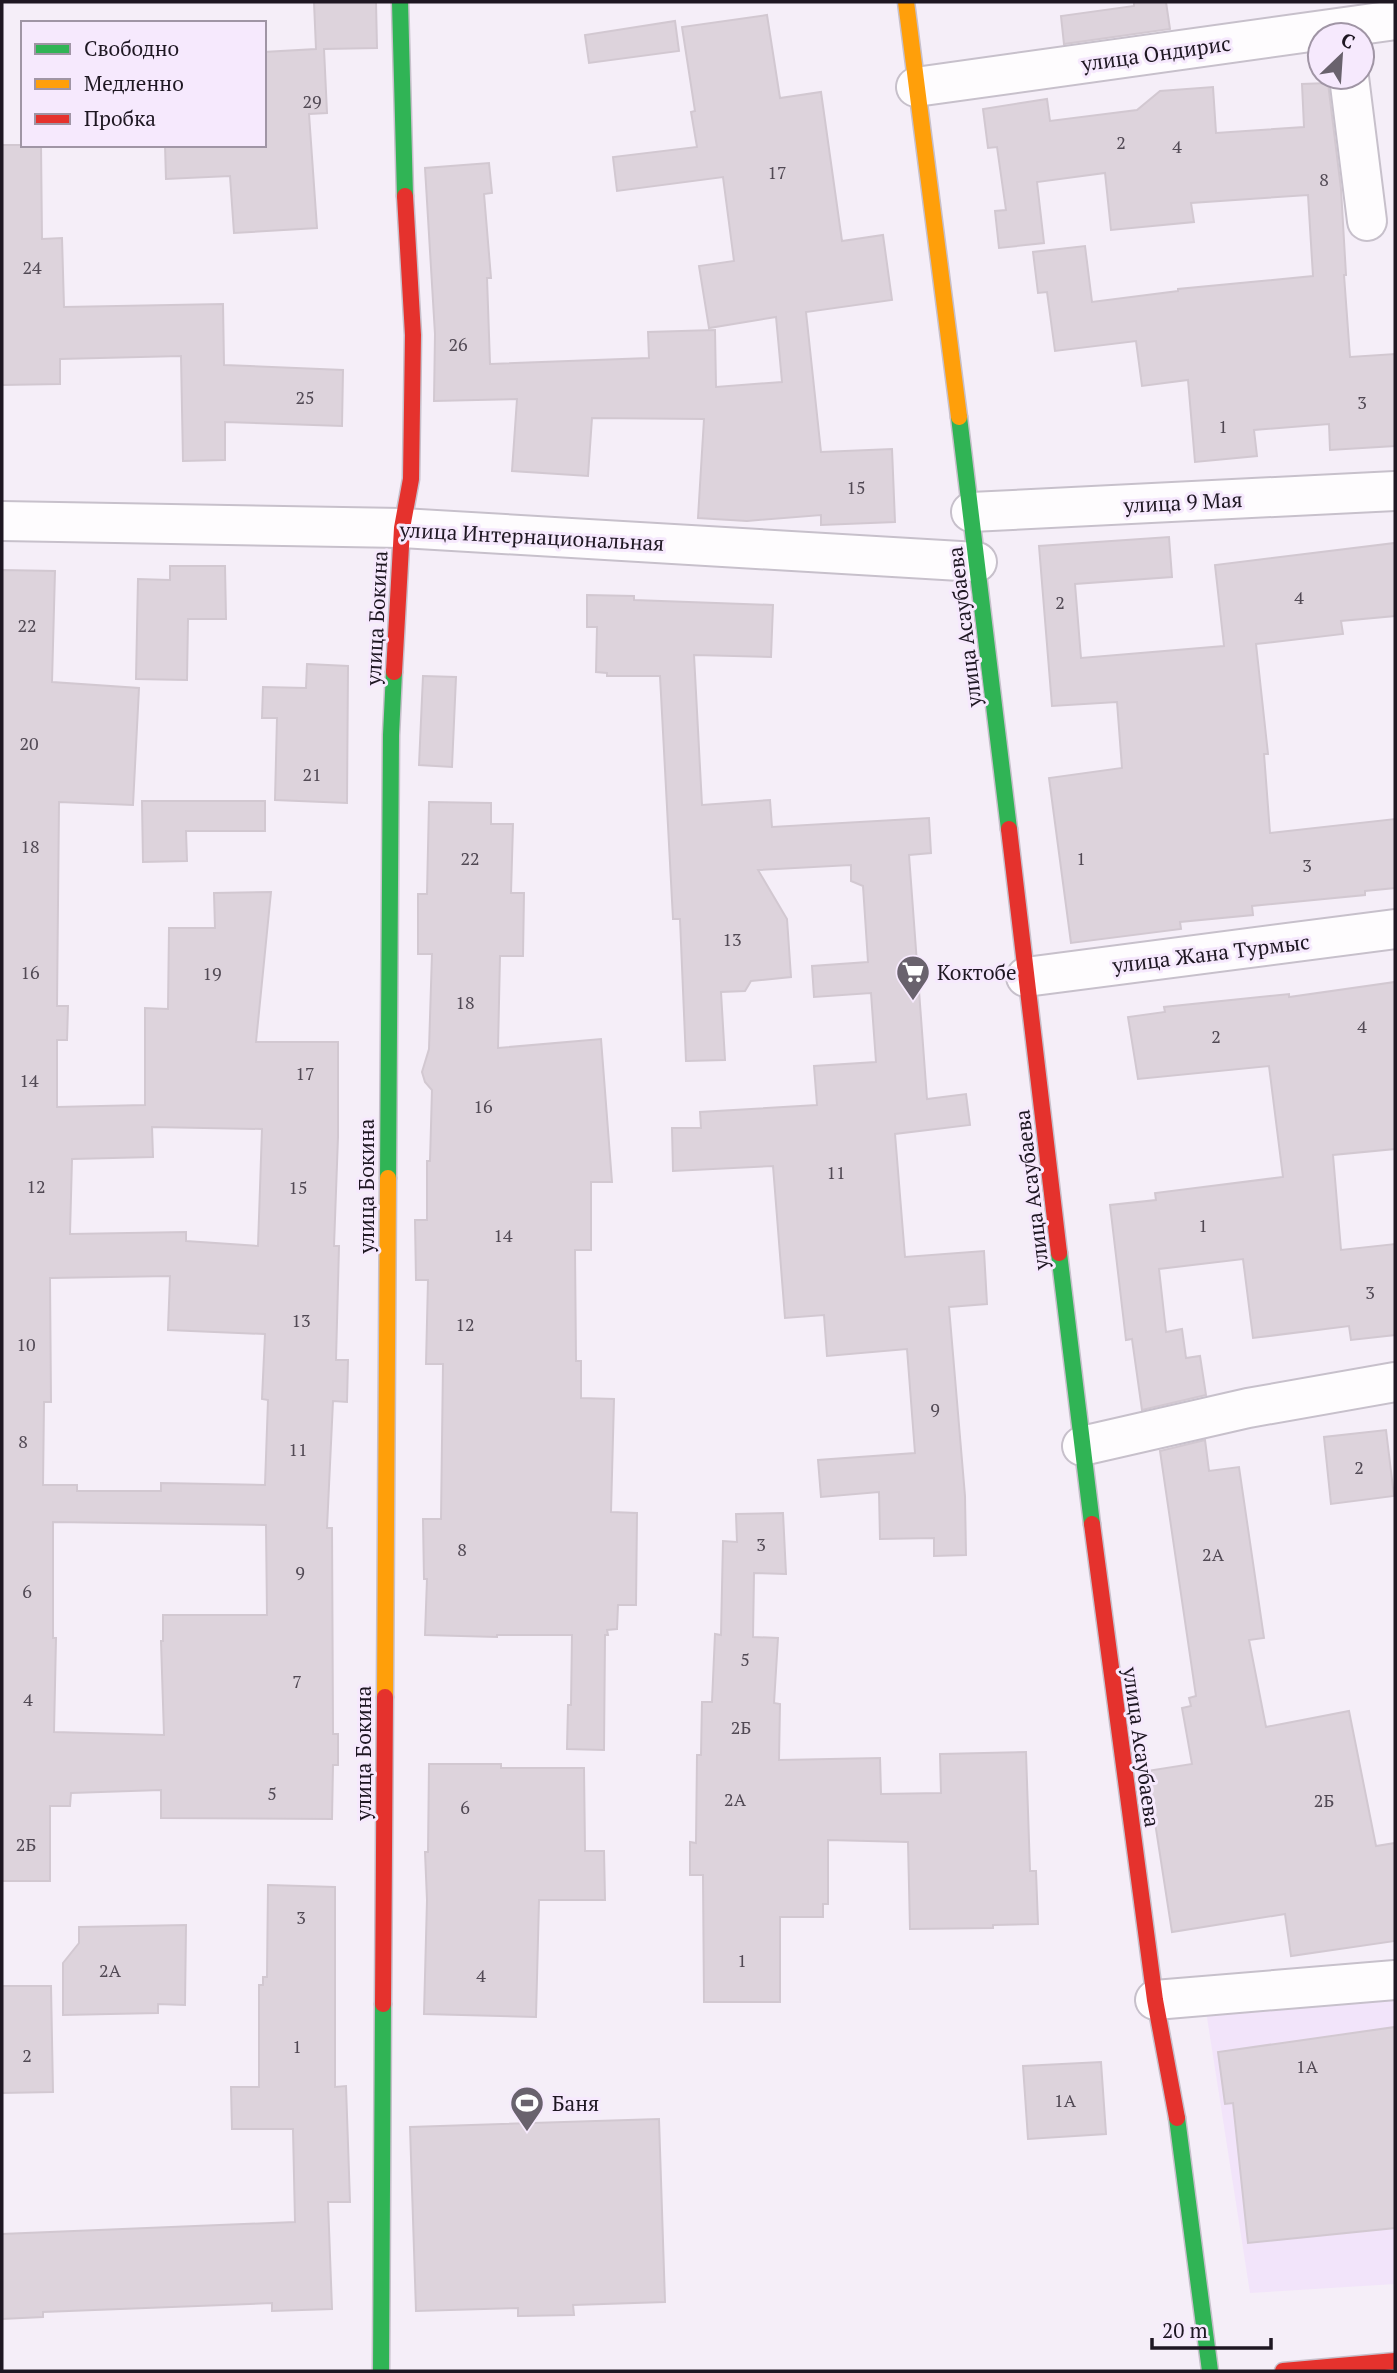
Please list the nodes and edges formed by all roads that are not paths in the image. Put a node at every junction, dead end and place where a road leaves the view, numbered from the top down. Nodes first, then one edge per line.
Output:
1 (400, 2) edge
2 (906, 2) edge
3 (1395, 20) edge
4 (1376, 24) edge
5 (1306, 36) edge
6 (916, 87) junction
7 (1351, 91) edge
8 (1367, 221) dead end
9 (1395, 491) edge
10 (971, 512) junction
11 (2, 521) edge
12 (402, 527) junction
13 (977, 562) junction
14 (1395, 929) edge
15 (1026, 977) junction
16 (1395, 1382) edge
17 (1082, 1446) junction
18 (1395, 1980) edge
19 (1155, 2000) junction
20 (1395, 2361) edge
21 (381, 2371) edge
22 (1210, 2371) edge
23 (1283, 2371) edge

1 - 12 main road, улица Бокина
2 - 6 main road, улица Асаубаева
3 - 4 street, улица Ондирис
5 - 6 street, улица Ондирис
6 - 10 main road, улица Асаубаева
7 - 8 street
9 - 10 street, улица 9 Мая
10 - 13 main road, улица Асаубаева
11 - 12 street, улица Интернациональная
12 - 13 street, улица Интернациональная
12 - 21 main road, улица Бокина
13 - 15 main road, улица Асаубаева
14 - 15 street, улица Жана Турмыс
15 - 17 main road, улица Асаубаева
16 - 17 street
17 - 19 main road, улица Асаубаева
18 - 19 street
19 - 22 main road, улица Асаубаева
20 - 23 main road

